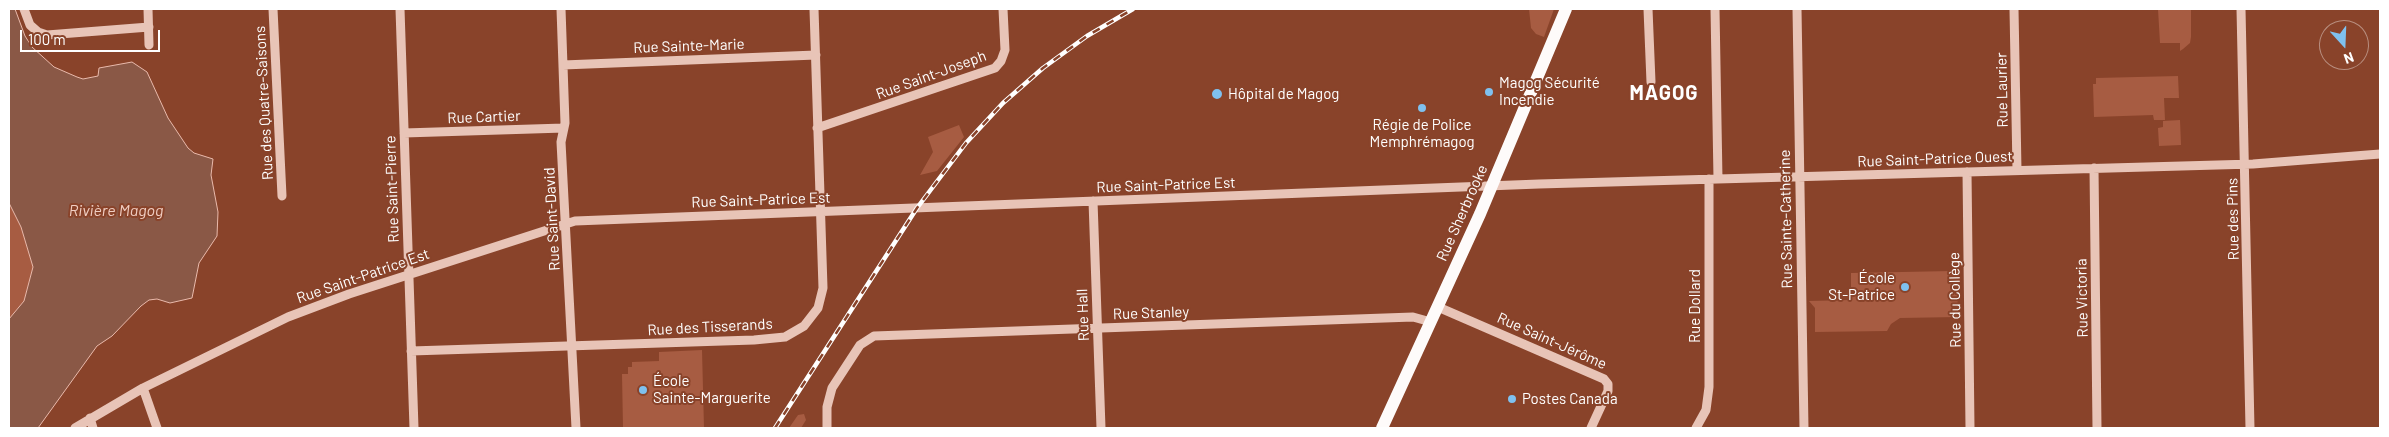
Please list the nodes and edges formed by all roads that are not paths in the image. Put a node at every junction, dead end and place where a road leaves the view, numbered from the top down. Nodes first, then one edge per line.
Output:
1 (24, 9) edge
2 (148, 9) edge
3 (273, 9) edge
4 (400, 9) edge
5 (561, 9) edge
6 (814, 9) edge
7 (1002, 9) edge
8 (1566, 9) edge
9 (1648, 9) edge
10 (1715, 9) edge
11 (1797, 9) edge
12 (2014, 9) edge
13 (2241, 9) edge
14 (149, 27) junction
15 (150, 45) dead end
16 (816, 55) junction
17 (562, 65) junction
18 (1651, 82) dead end
19 (564, 128) junction
20 (817, 128) junction
21 (404, 133) junction
22 (2380, 154) edge
23 (2246, 164) junction
24 (2094, 168) junction
25 (2017, 170) junction
26 (1967, 172) junction
27 (1799, 177) junction
28 (1713, 179) junction
29 (1491, 186) junction
30 (282, 196) dead end
31 (1093, 201) junction
32 (820, 212) junction
33 (566, 223) junction
34 (408, 274) junction
35 (1438, 307) junction
36 (1431, 322) junction
37 (1098, 329) junction
38 (572, 347) junction
39 (411, 351) junction
40 (143, 388) junction
41 (90, 418) junction
42 (75, 428) edge
43 (93, 428) edge
44 (157, 428) edge
45 (414, 428) edge
46 (576, 428) edge
47 (827, 428) edge
48 (1100, 428) edge
49 (1382, 428) edge
50 (1591, 428) edge
51 (1696, 428) edge
52 (1804, 428) edge
53 (1970, 428) edge
54 (2097, 428) edge
55 (2250, 428) edge

1 - 14 street
2 - 14 street
3 - 30 street, Rue des Quatre-Saisons
4 - 21 street, Rue Saint-Pierre
5 - 17 street, Rue Saint-David
6 - 16 street, Rue des Tisserands
7 - 20 street, Rue Saint-Joseph
8 - 29 main road, Rue Sherbrooke
9 - 18 street
10 - 28 street, Rue Dollard
11 - 27 street, Rue Sainte-Catherine
12 - 25 street, Rue Laurier
13 - 23 street, Rue des Pins
14 - 15 street
16 - 17 street, Rue Sainte-Marie
16 - 20 street, Rue des Tisserands
17 - 19 street, Rue Saint-David
19 - 21 street, Rue Cartier
19 - 33 street, Rue Saint-David
20 - 32 street, Rue des Tisserands
21 - 34 street, Rue Saint-Pierre
22 - 23 street, Rue Saint-Patrice Ouest
23 - 24 street, Rue Saint-Patrice Ouest
23 - 55 street, Rue des Pins
24 - 25 street, Rue Saint-Patrice Ouest
24 - 54 street, Rue Victoria
25 - 26 street, Rue Saint-Patrice Ouest
26 - 27 street, Rue Saint-Patrice Ouest
26 - 53 street, Rue du Collège
27 - 28 street, Rue Saint-Patrice Ouest
27 - 52 street, Rue Sainte-Catherine
28 - 29 street, Rue Saint-Patrice Ouest
28 - 51 street, Rue Dollard
29 - 31 street, Rue Saint-Patrice Est
29 - 35 main road, Rue Sherbrooke
31 - 32 street, Rue Saint-Patrice Est
31 - 37 street, Rue Hall
32 - 33 street, Rue Saint-Patrice Est
32 - 38 street, Rue des Tisserands
33 - 34 street, Rue Saint-Patrice Est
33 - 38 street, Rue Saint-David
34 - 39 street, Rue Saint-Pierre
34 - 40 street, Rue Saint-Patrice Est
35 - 36 main road, Rue Sherbrooke
35 - 50 street, Rue Saint-Jérôme
36 - 37 street, Rue Stanley
36 - 49 main road, Rue Sherbrooke
37 - 47 street, Rue Stanley
37 - 48 street, Rue Hall
38 - 39 street, Rue des Tisserands
38 - 46 street, Rue Saint-David
39 - 45 street, Rue Saint-Pierre
40 - 41 street, Rue Saint-Patrice Est
40 - 44 street
41 - 42 street, Rue Saint-Patrice Est
41 - 43 street

